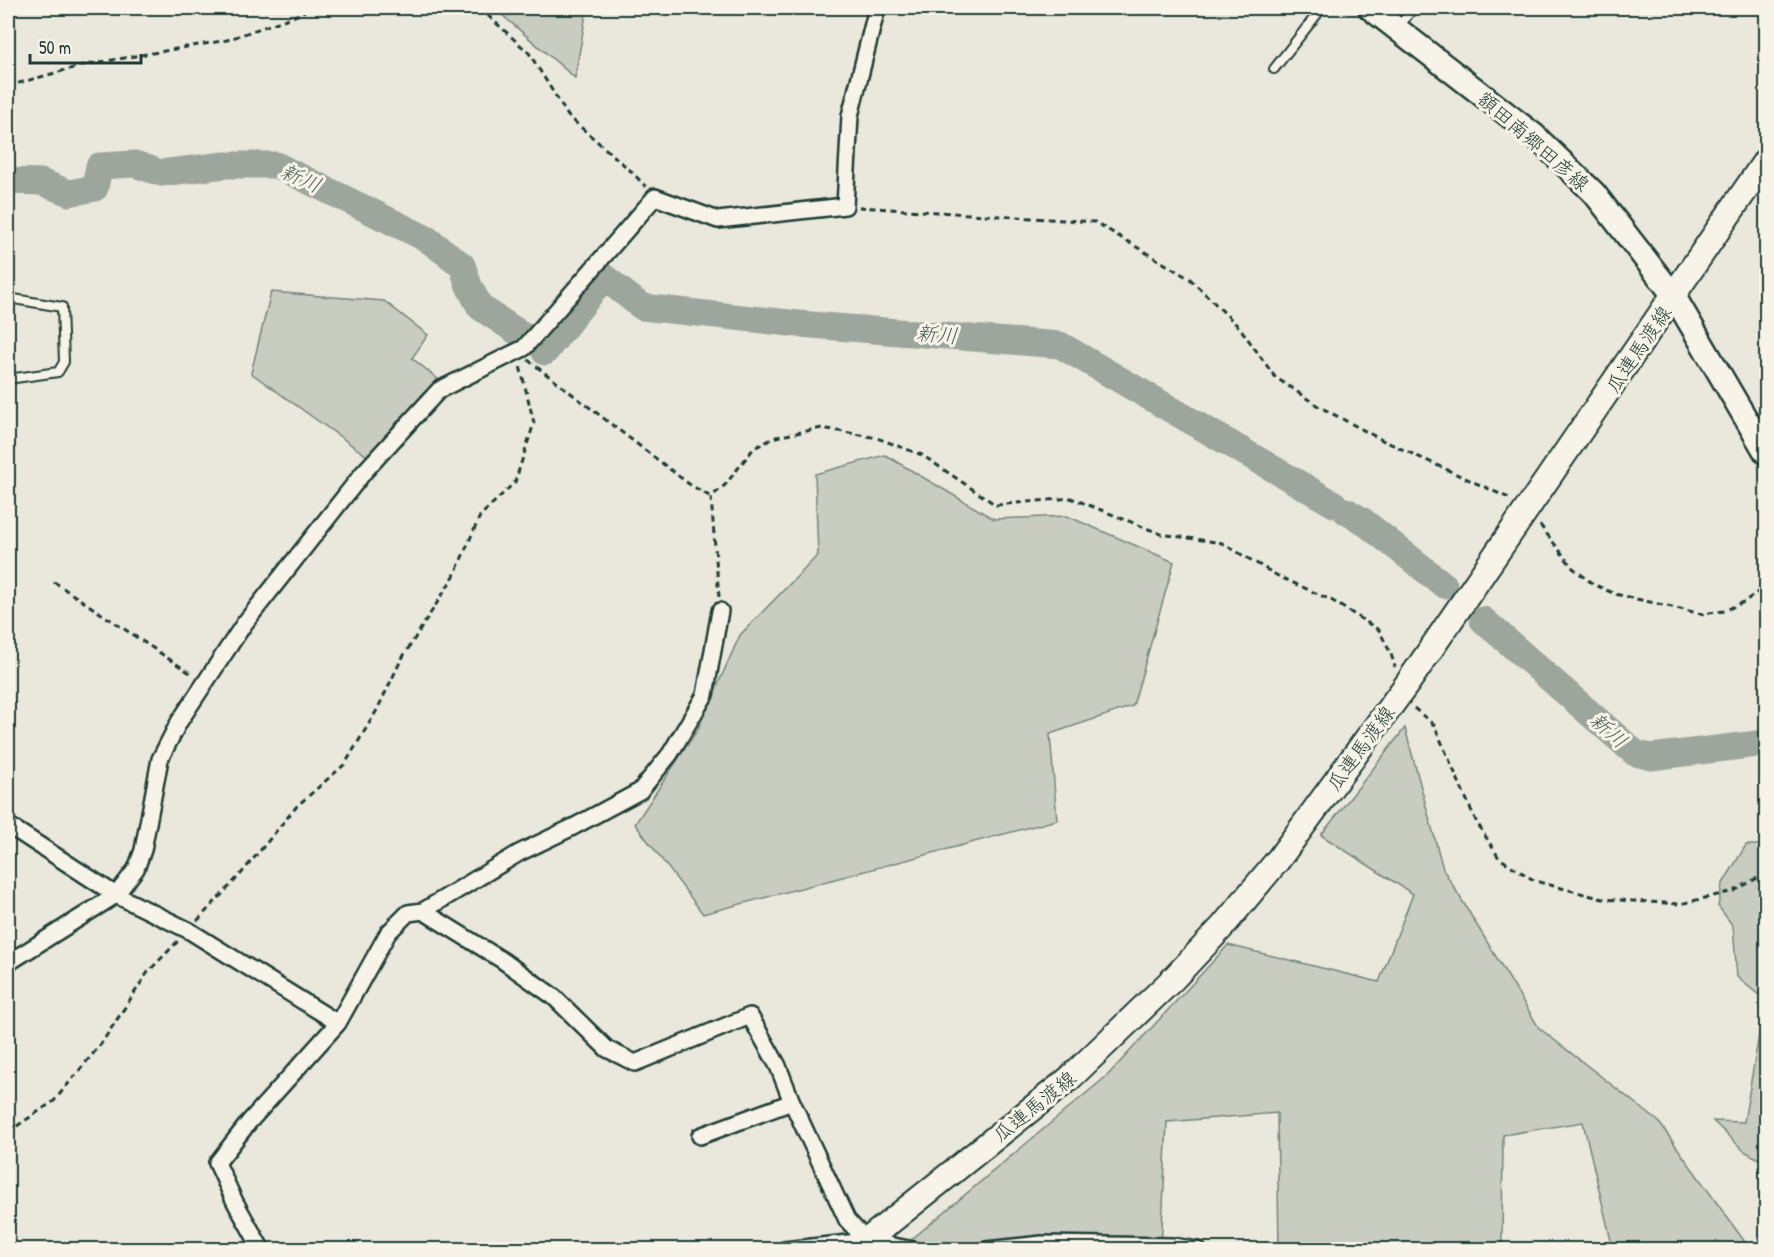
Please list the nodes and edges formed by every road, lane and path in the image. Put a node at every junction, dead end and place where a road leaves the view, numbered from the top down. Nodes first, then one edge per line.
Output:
1 (308, 8) edge
2 (469, 8) edge
3 (877, 8) edge
4 (1322, 8) edge
5 (1370, 8) edge
6 (1413, 8) edge
7 (1398, 29) junction
8 (1274, 69) dead end
9 (8, 86) edge
10 (1767, 160) edge
11 (655, 197) junction
12 (845, 206) junction
13 (1674, 296) junction
14 (8, 298) edge
15 (517, 352) junction
16 (8, 379) edge
17 (1767, 453) edge
18 (711, 497) junction
19 (1526, 508) junction
20 (54, 582) dead end
21 (1767, 586) edge
22 (720, 610) joint
23 (205, 683) junction
24 (1403, 689) junction
25 (8, 825) edge
26 (1767, 873) edge
27 (116, 895) junction
28 (423, 911) junction
29 (188, 930) junction
30 (8, 963) edge
31 (338, 1023) junction
32 (792, 1102) junction
33 (8, 1132) edge
34 (700, 1136) dead end
35 (861, 1245) edge
36 (262, 1250) edge
37 (784, 1250) edge
38 (914, 1250) edge
39 (986, 1250) edge
40 (1198, 1250) edge

1 - 9 path
2 - 11 path
3 - 12 street
4 - 8 lane
5 - 7 main road, 額田南郷田彦線
6 - 7 lane
7 - 13 main road, 額田南郷田彦線
10 - 13 main road, 瓜連馬渡線
11 - 12 street
11 - 15 street
12 - 19 path
13 - 17 main road, 額田南郷田彦線
13 - 19 main road, 瓜連馬渡線
14 - 16 lane
15 - 18 path
15 - 23 street
15 - 29 path
18 - 22 path
18 - 24 path
19 - 21 path
19 - 24 main road, 瓜連馬渡線
20 - 23 path
22 - 28 street
23 - 27 street
24 - 26 path
24 - 35 main road, 瓜連馬渡線
25 - 27 street
27 - 29 street
27 - 30 street
28 - 31 street
28 - 32 street
29 - 31 street
29 - 33 path
31 - 36 street
32 - 34 street
32 - 35 street
35 - 37 street
35 - 38 street
39 - 40 street

